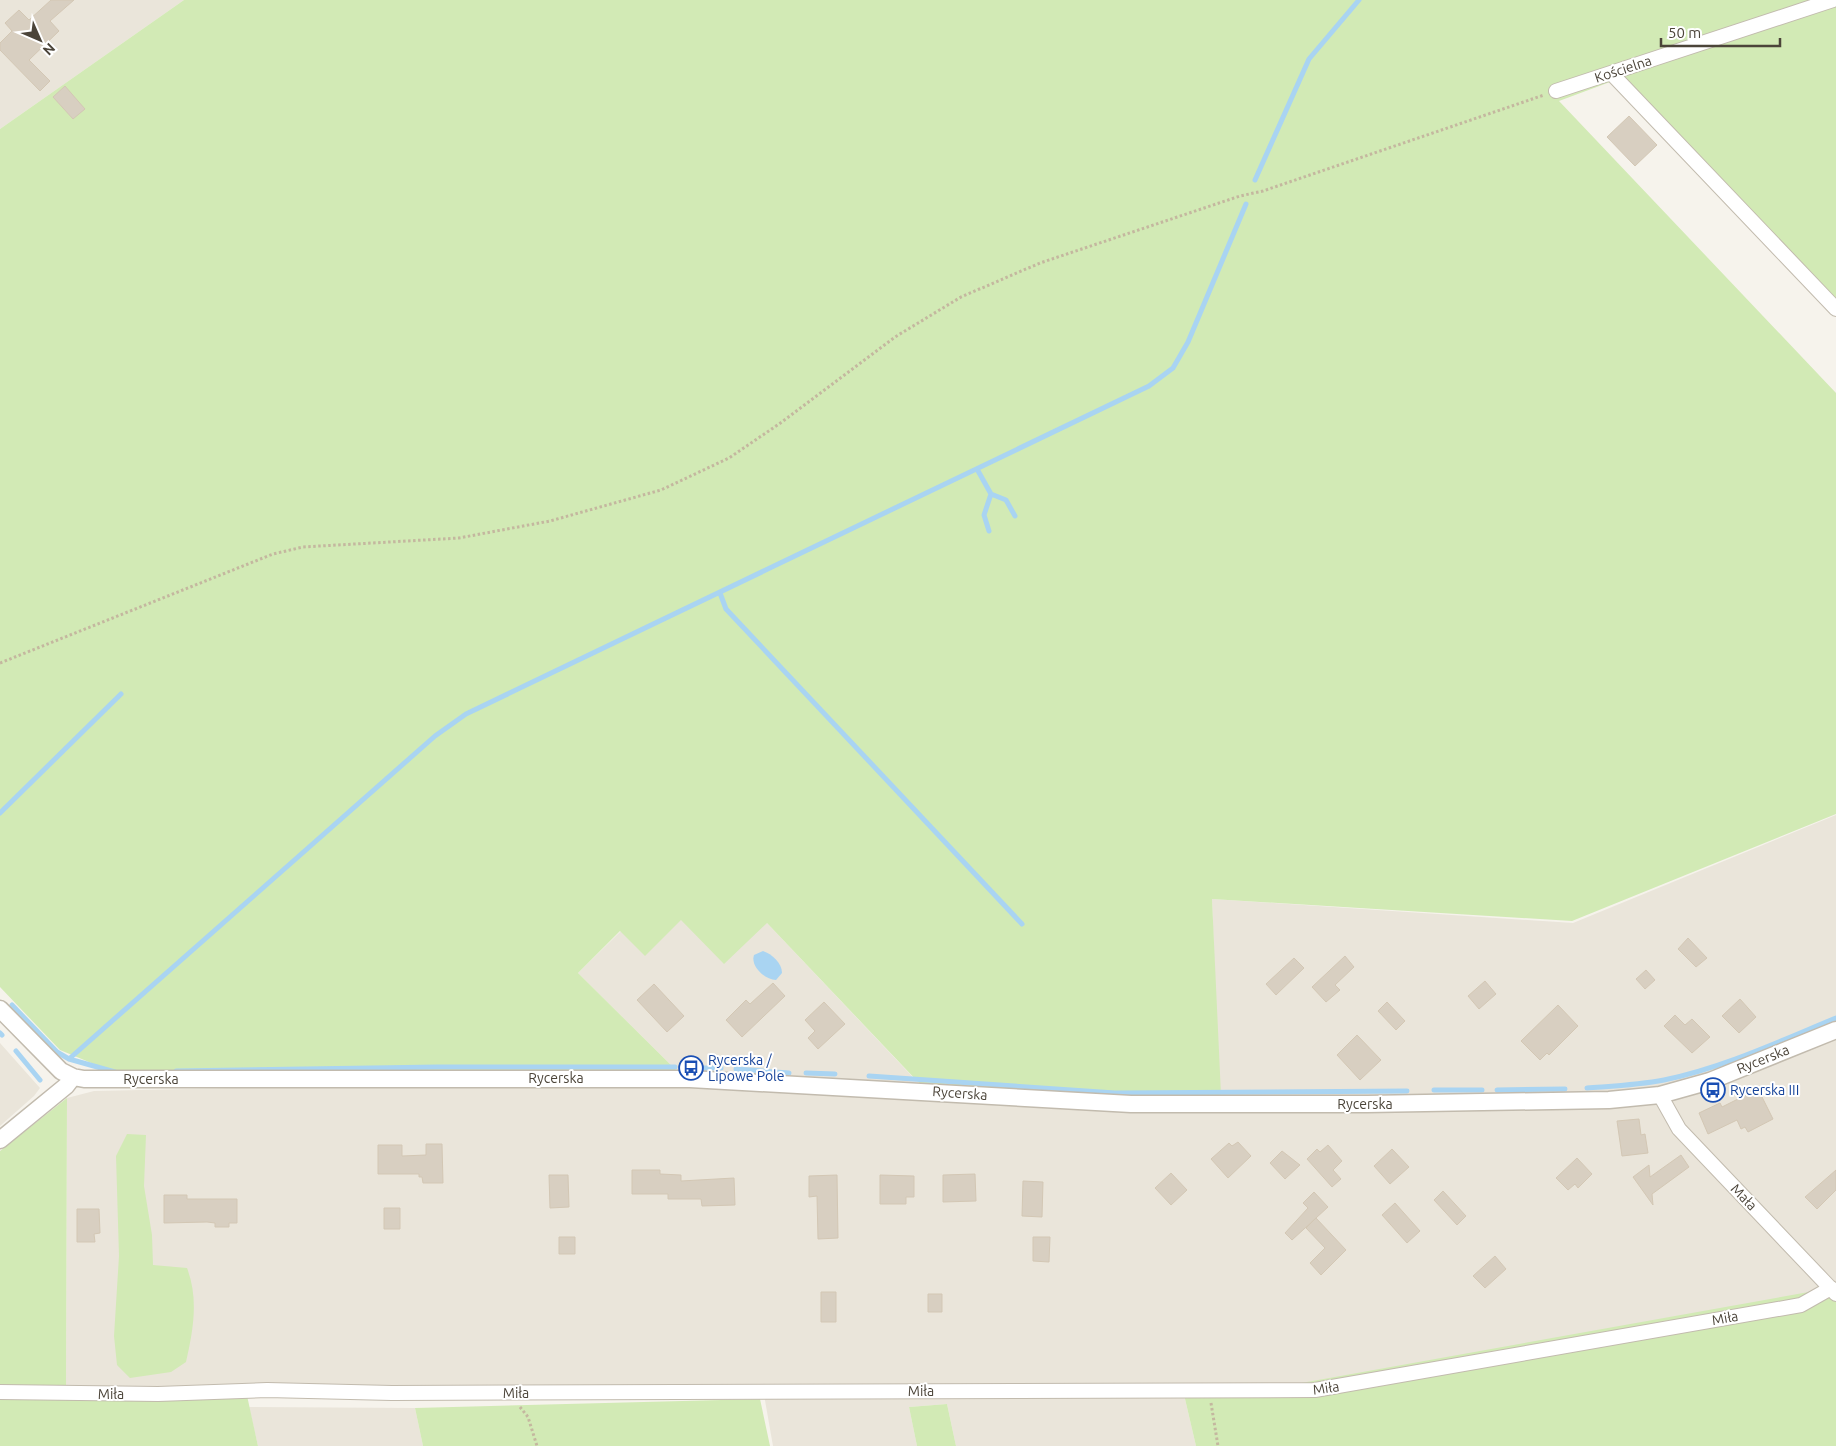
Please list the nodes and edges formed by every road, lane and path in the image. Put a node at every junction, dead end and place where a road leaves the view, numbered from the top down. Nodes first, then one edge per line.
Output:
1 (1832, 0) edge
2 (1611, 73) junction
3 (1556, 91) joint
4 (1836, 309) edge
5 (0, 663) edge
6 (0, 1009) edge
7 (1836, 1030) edge
8 (72, 1077) junction
9 (1660, 1095) junction
10 (0, 1140) edge
11 (1833, 1291) edge
12 (1208, 1390) junction
13 (0, 1392) edge
14 (508, 1393) junction
15 (537, 1446) edge
16 (1218, 1446) edge

1 - 2 street, Kościelna
2 - 3 street, Kościelna
2 - 4 street
3 - 5 path
6 - 8 street
7 - 9 street, Rycerska
8 - 9 street, Rycerska
8 - 10 street
9 - 11 street, Mała
11 - 12 street, Miła
12 - 14 street, Miła
12 - 16 path
13 - 14 street, Miła
14 - 15 path

